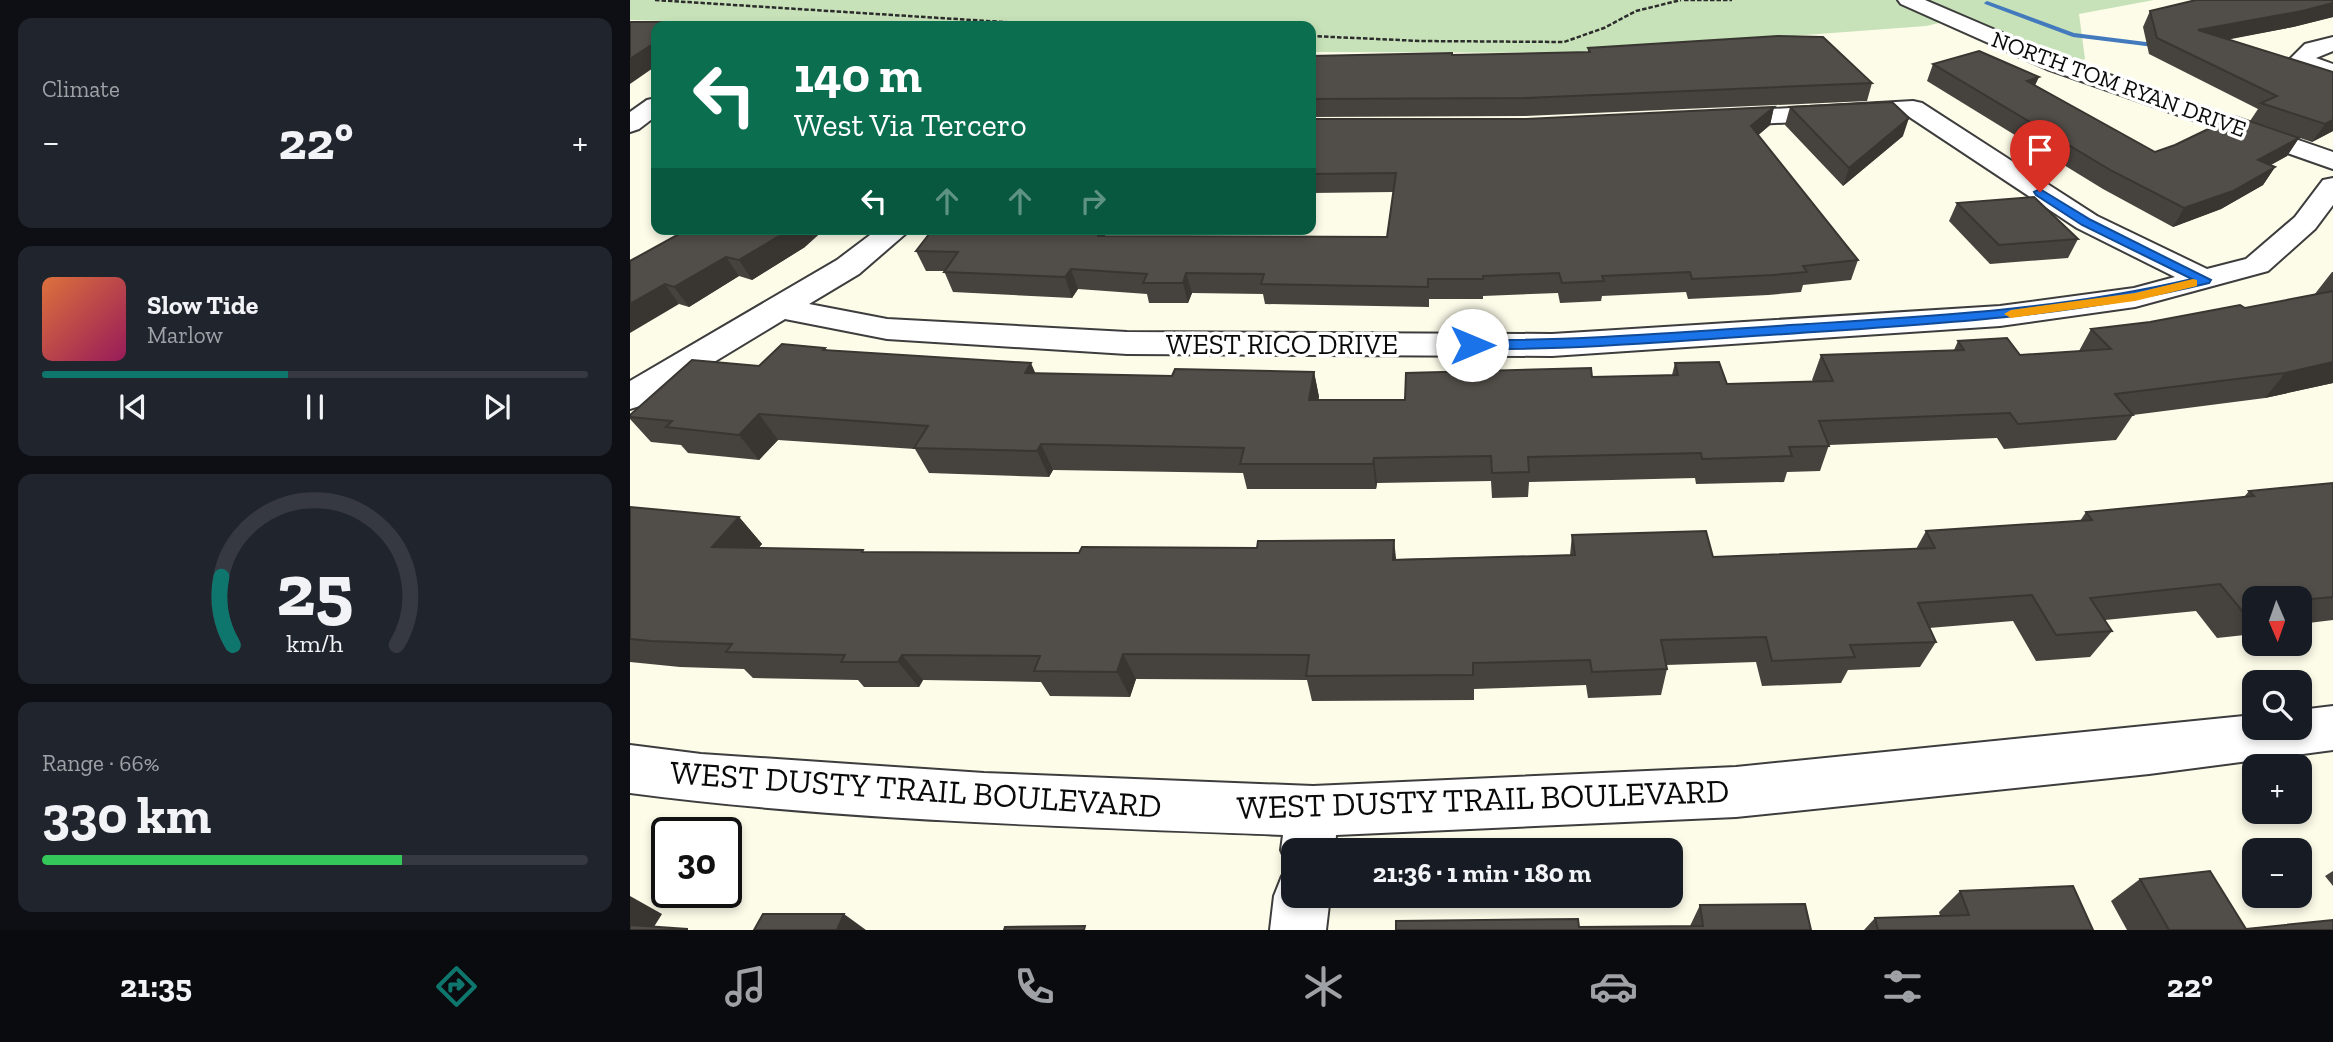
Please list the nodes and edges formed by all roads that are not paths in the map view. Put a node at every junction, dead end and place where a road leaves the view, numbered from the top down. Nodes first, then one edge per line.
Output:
1 (1908, 0) edge
2 (2333, 44) edge
3 (2333, 72) edge
4 (651, 93) edge
5 (1689, 120) edge
6 (630, 124) edge
7 (2333, 160) edge
8 (2333, 186) edge
9 (889, 235) edge
10 (2204, 280) junction
11 (781, 308) junction
12 (630, 397) edge
13 (2333, 728) edge
14 (630, 769) edge
15 (1311, 831) edge
16 (1301, 908) edge
17 (1298, 930) edge

1 - 7 street, NORTH TOM RYAN DRIVE
2 - 3 street
4 - 6 street
5 - 10 street
8 - 10 street, WEST RICO DRIVE
9 - 11 street
10 - 11 street, WEST RICO DRIVE
11 - 12 street
13 - 15 street, WEST DUSTY TRAIL BOULEVARD
14 - 15 street, WEST DUSTY TRAIL BOULEVARD
16 - 17 street

